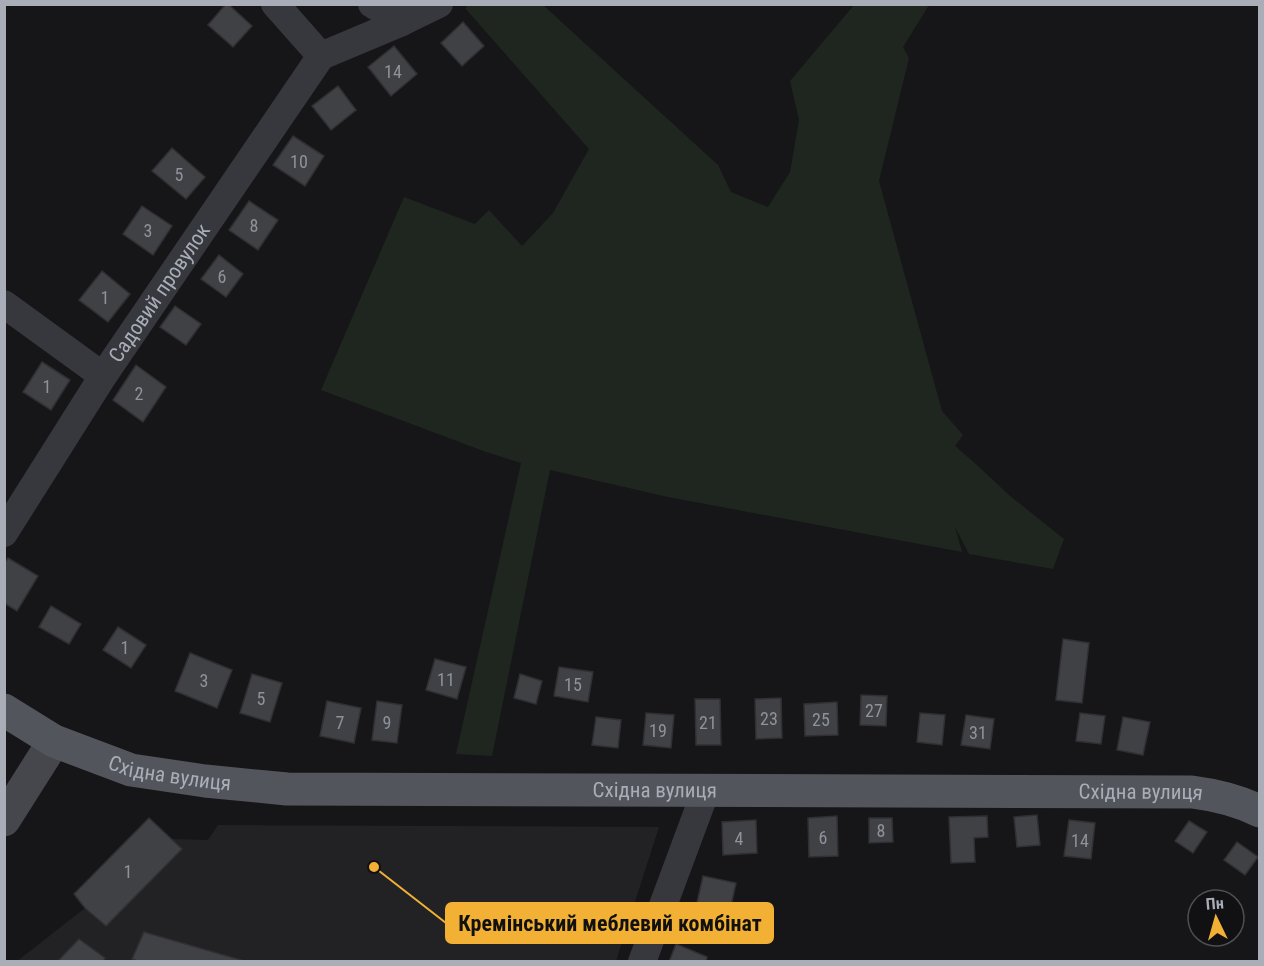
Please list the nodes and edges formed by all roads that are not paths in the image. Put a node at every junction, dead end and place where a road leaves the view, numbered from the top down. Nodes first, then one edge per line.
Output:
1 (275, 4) edge
2 (372, 4) edge
3 (439, 4) edge
4 (402, 22) junction
5 (321, 56) junction
6 (4, 304) edge
7 (104, 376) junction
8 (4, 533) edge
9 (4, 710) edge
10 (54, 741) junction
11 (706, 790) junction
12 (1260, 811) edge
13 (4, 820) edge
14 (642, 962) edge

1 - 5 street
2 - 4 street
3 - 4 street
4 - 5 street
5 - 7 street, Садовий провулок
6 - 7 street
7 - 8 street, Садовий провулок
9 - 10 main road, Східна вулиця
10 - 11 main road, Східна вулиця
10 - 13 street
11 - 12 main road, Східна вулиця
11 - 14 street

